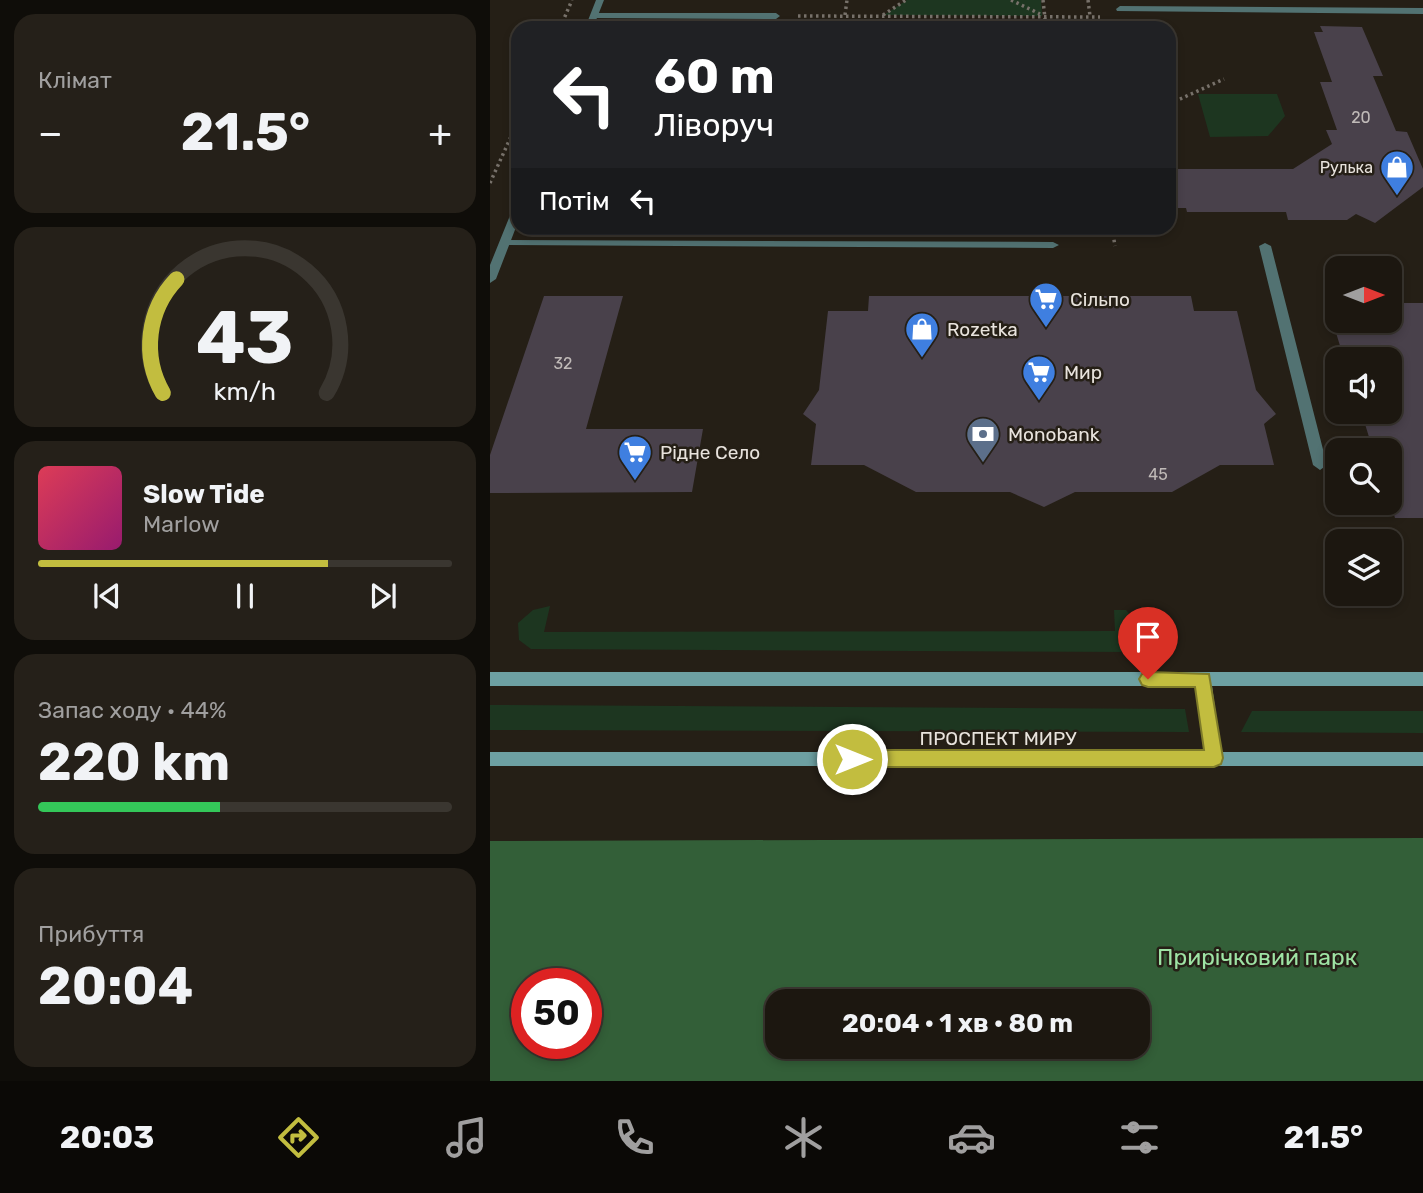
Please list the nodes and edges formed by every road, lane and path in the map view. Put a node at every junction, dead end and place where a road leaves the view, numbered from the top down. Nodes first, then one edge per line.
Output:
1 (572, 0) edge
2 (600, 0) edge
3 (847, 0) edge
4 (906, 0) edge
5 (1011, 0) edge
6 (1043, 0) edge
7 (1088, 0) edge
8 (1120, 9) dead end
9 (1423, 11) edge
10 (845, 15) junction
11 (594, 16) junction
12 (776, 16) joint
13 (883, 16) junction
14 (1044, 16) junction
15 (1090, 16) junction
16 (1111, 17) dead end
17 (563, 21) edge
18 (592, 21) edge
19 (1045, 21) edge
20 (1224, 79) dead end
21 (1176, 101) edge
22 (511, 136) edge
23 (490, 183) edge
24 (511, 227) edge
25 (1113, 235) edge
26 (505, 243) junction
27 (1053, 245) dead end
28 (1115, 246) dead end
29 (1265, 246) dead end
30 (490, 279) edge
31 (1321, 465) dead end
32 (490, 679) edge
33 (1203, 679) junction
34 (1423, 679) edge
35 (1214, 758) junction
36 (490, 759) edge
37 (1423, 759) edge

1 - 17 path
2 - 11 street
3 - 10 path
4 - 13 path
5 - 14 path
6 - 14 path
7 - 15 path
8 - 9 street
10 - 12 path
10 - 13 path
11 - 12 street
11 - 18 street
13 - 14 path
14 - 15 path
14 - 19 path
15 - 16 path
20 - 21 path
22 - 23 path
24 - 26 street
25 - 28 path
26 - 27 street
26 - 30 street
29 - 31 street
32 - 33 main road
33 - 34 main road
33 - 35 main road
35 - 36 main road, ПРОСПЕКТ МИРУ
35 - 37 main road, ПРОСПЕКТ МИРУ

